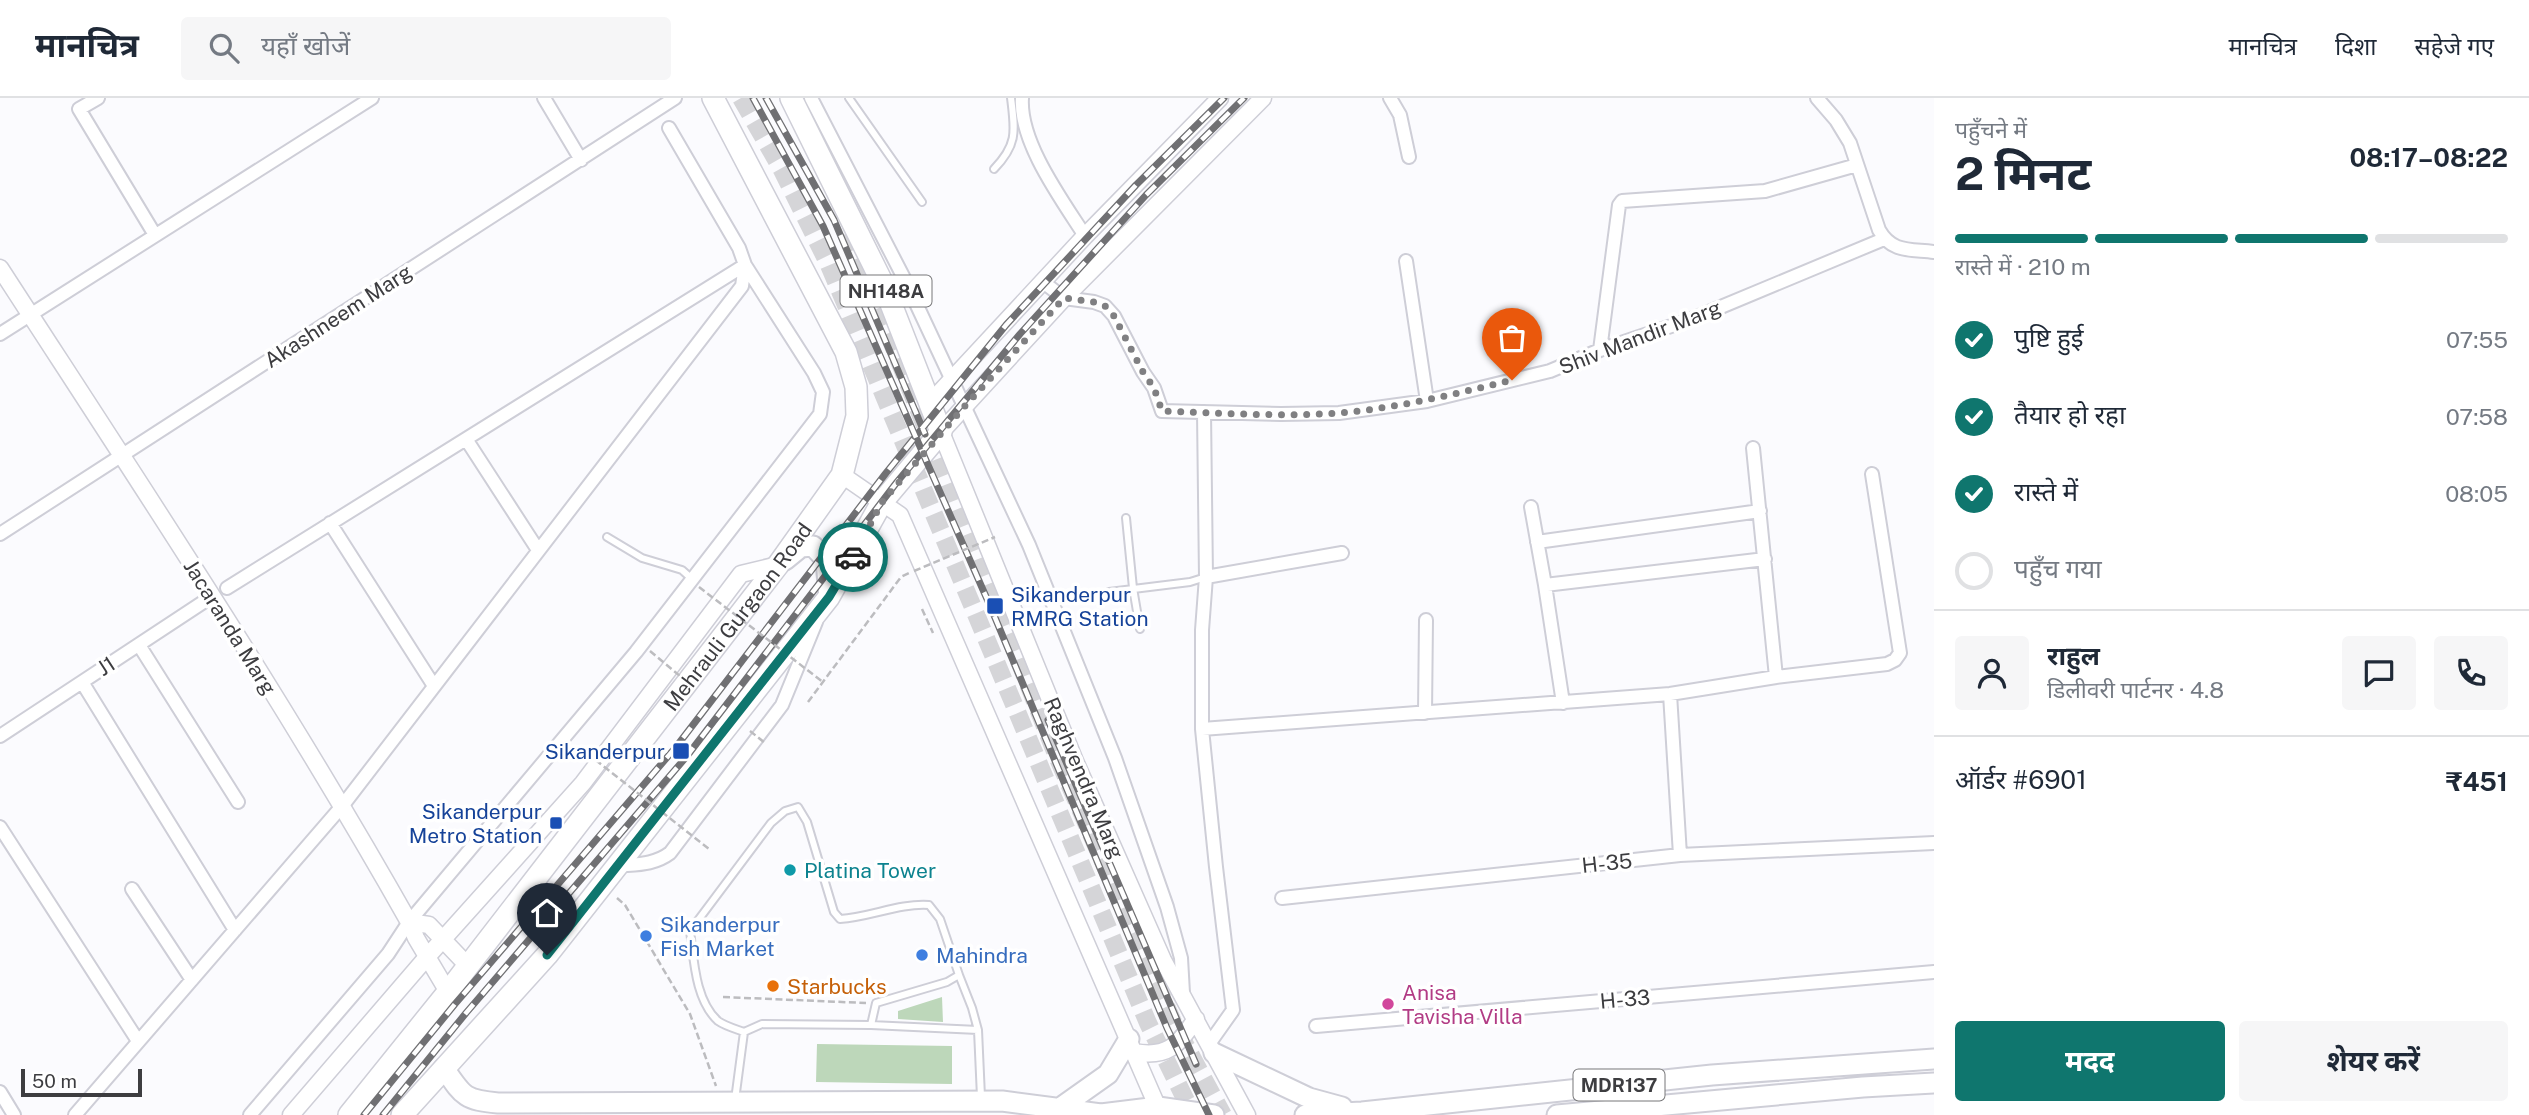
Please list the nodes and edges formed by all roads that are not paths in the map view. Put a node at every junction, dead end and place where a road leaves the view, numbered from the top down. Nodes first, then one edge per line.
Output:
1 (98, 98) edge
2 (372, 98) edge
3 (544, 98) edge
4 (649, 98) edge
5 (676, 98) edge
6 (713, 98) edge
7 (791, 98) edge
8 (812, 98) edge
9 (849, 98) edge
10 (1011, 98) edge
11 (1022, 98) edge
12 (1220, 98) edge
13 (1263, 98) edge
14 (1390, 98) edge
15 (1817, 98) edge
16 (75, 104) edge
17 (656, 110) junction
18 (669, 128) dead end
19 (1409, 157) dead end
20 (581, 160) junction
21 (1857, 165) junction
22 (994, 169) dead end
23 (922, 202) dead end
24 (155, 235) junction
25 (1085, 236) junction
26 (1884, 239) junction
27 (1934, 252) edge
28 (1406, 261) dead end
29 (745, 265) junction
30 (0, 268) edge
31 (1043, 282) junction
32 (1064, 298) junction
33 (30, 315) junction
34 (0, 334) edge
35 (1600, 350) junction
36 (952, 381) junction
37 (1427, 401) junction
38 (930, 403) junction
39 (964, 407) junction
40 (1204, 412) junction
41 (941, 432) junction
42 (466, 439) junction
43 (1753, 448) dead end
44 (121, 454) junction
45 (1872, 474) dead end
46 (842, 475) junction
47 (882, 502) junction
48 (1531, 507) dead end
49 (1760, 511) junction
50 (1126, 518) dead end
51 (331, 523) junction
52 (0, 534) edge
53 (607, 537) dead end
54 (1537, 542) junction
55 (538, 551) junction
56 (1342, 553) dead end
57 (1765, 559) junction
58 (778, 565) junction
59 (1206, 577) junction
60 (696, 583) junction
61 (1545, 585) junction
62 (227, 588) joint
63 (1133, 588) junction
64 (1109, 592) dead end
65 (211, 597) junction
66 (826, 601) junction
67 (1426, 620) dead end
68 (1140, 629) dead end
69 (139, 645) junction
70 (1776, 677) junction
71 (82, 682) junction
72 (435, 686) junction
73 (1670, 694) junction
74 (1563, 703) junction
75 (1425, 713) junction
76 (1202, 729) junction
77 (0, 736) edge
78 (238, 802) dead end
79 (343, 805) junction
80 (0, 827) edge
81 (1934, 843) edge
82 (1680, 855) junction
83 (618, 866) junction
84 (132, 889) dead end
85 (1282, 898) dead end
86 (409, 922) junction
87 (235, 930) junction
88 (443, 940) junction
89 (428, 957) junction
90 (468, 965) junction
91 (1934, 972) edge
92 (959, 975) junction
93 (192, 980) junction
94 (448, 992) junction
95 (1184, 999) junction
96 (1196, 1019) junction
97 (872, 1025) junction
98 (1316, 1026) dead end
99 (978, 1030) junction
100 (744, 1032) junction
101 (138, 1041) junction
102 (1131, 1045) junction
103 (1211, 1049) junction
104 (1934, 1059) edge
105 (444, 1068) junction
106 (1934, 1083) edge
107 (0, 1092) edge
108 (981, 1101) junction
109 (728, 1102) junction
110 (1060, 1108) junction
111 (1160, 1111) edge
112 (1362, 1112) junction
113 (15, 1115) edge
114 (75, 1115) edge
115 (250, 1115) edge
116 (291, 1115) edge
117 (349, 1115) edge
118 (402, 1115) edge
119 (1214, 1115) edge
120 (1247, 1115) edge
121 (1305, 1115) edge
122 (1556, 1115) edge

1 - 16 street
2 - 24 street
3 - 20 street
4 - 17 street
5 - 17 street, Akashneem Marg
6 - 46 highway, Mehrauli Gurgaon Road / NH148A
7 - 38 highway, NH148A
8 - 36 street
9 - 23 lane
10 - 22 lane
11 - 25 street
12 - 25 street
13 - 32 street
14 - 19 street
15 - 21 street
16 - 24 street
17 - 20 street, Akashneem Marg
18 - 29 street
20 - 44 street, Akashneem Marg
21 - 26 street
21 - 35 street
24 - 33 street
25 - 31 street
26 - 27 street
26 - 35 street, Shiv Mandir Marg
28 - 37 street
29 - 42 street
29 - 55 street
29 - 60 street
30 - 33 street, Jacaranda Marg
31 - 32 street
31 - 36 street
32 - 39 street
32 - 40 street, Shiv Mandir Marg
33 - 34 street
33 - 44 street, Jacaranda Marg
35 - 37 street, Shiv Mandir Marg
36 - 38 street
36 - 39 street
37 - 40 street, Shiv Mandir Marg
38 - 41 highway, NH148A
39 - 41 street
39 - 95 street
40 - 59 street
41 - 47 highway
41 - 95 street, Raghvendra Marg
42 - 51 street
42 - 55 street
43 - 49 street
44 - 52 street, Akashneem Marg
44 - 65 street, Jacaranda Marg
45 - 70 street
46 - 47 street
46 - 58 highway, Mehrauli Gurgaon Road / NH148A
47 - 66 highway
47 - 102 street
48 - 54 street
49 - 54 street
49 - 57 street
50 - 63 lane
51 - 62 street
51 - 72 street
53 - 60 lane
54 - 61 street
55 - 72 street
56 - 59 street
57 - 61 street
57 - 70 street
58 - 66 main road
58 - 88 street
58 - 90 highway, Mehrauli Gurgaon Road / NH148A
59 - 63 lane
59 - 76 street
60 - 86 street
61 - 74 street
62 - 65 lane
63 - 64 lane
63 - 68 lane
65 - 69 street, J1
65 - 79 street, Jacaranda Marg
66 - 83 highway
66 - 83 street
67 - 75 street
69 - 71 street, J1
69 - 78 street
70 - 73 street
71 - 77 street, J1
71 - 87 street
72 - 79 street
73 - 74 street
73 - 82 street
74 - 75 street
75 - 76 street
76 - 103 street
79 - 86 street, Jacaranda Marg
79 - 87 street
80 - 101 street
81 - 82 street, H-35
82 - 85 street, H-35
83 - 105 highway
84 - 93 street
86 - 88 street
86 - 89 street, Jacaranda Marg
86 - 115 street
87 - 93 street
88 - 89 street
88 - 90 street
89 - 94 street, Jacaranda Marg
89 - 116 street
90 - 94 highway, Mehrauli Gurgaon Road / NH148A
91 - 98 street, H-33
92 - 97 lane
92 - 99 lane
92 - 100 lane
93 - 101 street
94 - 117 highway, Mehrauli Gurgaon Road / NH148A
95 - 96 street, Raghvendra Marg
96 - 102 street
96 - 103 street, Raghvendra Marg
97 - 99 lane
97 - 100 lane
99 - 108 lane
100 - 109 lane
101 - 114 street
102 - 110 main road
102 - 111 street
103 - 112 main road
103 - 120 street, Raghvendra Marg
104 - 112 main road, MDR137
105 - 109 main road
105 - 118 highway
106 - 122 main road, MDR137
107 - 113 street
108 - 109 main road
108 - 110 main road
110 - 111 main road
111 - 119 main road
112 - 121 main road, MDR137

